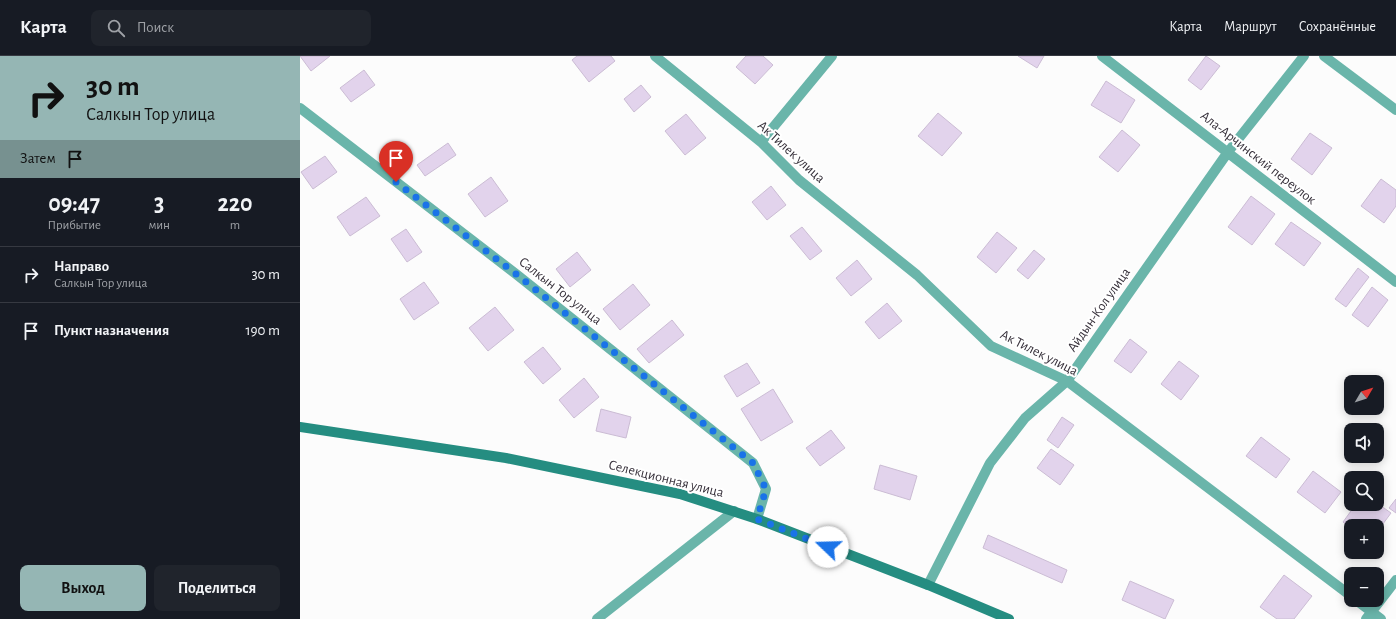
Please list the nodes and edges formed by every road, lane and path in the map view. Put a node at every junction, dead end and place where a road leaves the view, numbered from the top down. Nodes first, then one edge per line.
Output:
1 (655, 56) edge
2 (832, 56) edge
3 (1102, 56) edge
4 (1304, 56) edge
5 (1324, 56) edge
6 (300, 108) edge
7 (1396, 110) edge
8 (761, 142) junction
9 (1228, 152) junction
10 (1396, 282) edge
11 (1067, 381) junction
12 (300, 426) edge
13 (734, 510) junction
14 (757, 519) junction
15 (1396, 580) edge
16 (928, 585) junction
17 (1344, 591) edge
18 (1362, 607) edge
19 (1369, 615) edge
20 (597, 619) edge
21 (1008, 619) edge
22 (1381, 619) edge

1 - 8 street, Ак Тилек улица
2 - 8 street
3 - 9 street, Ала-Арчинский переулок
4 - 9 street, Айдын-Кол улица
5 - 7 street
6 - 14 street, Салкын Тор улица
8 - 11 street, Ак Тилек улица
9 - 10 street, Ала-Арчинский переулок
9 - 11 street, Айдын-Кол улица
11 - 16 street, Айдын-Кол улица
11 - 17 street, Ак Тилек улица
12 - 13 street, Селекционная улица
13 - 14 street, Селекционная улица
13 - 20 street
14 - 16 street, Селекционная улица
15 - 19 street
16 - 21 street, Селекционная улица
18 - 19 street
19 - 22 street

